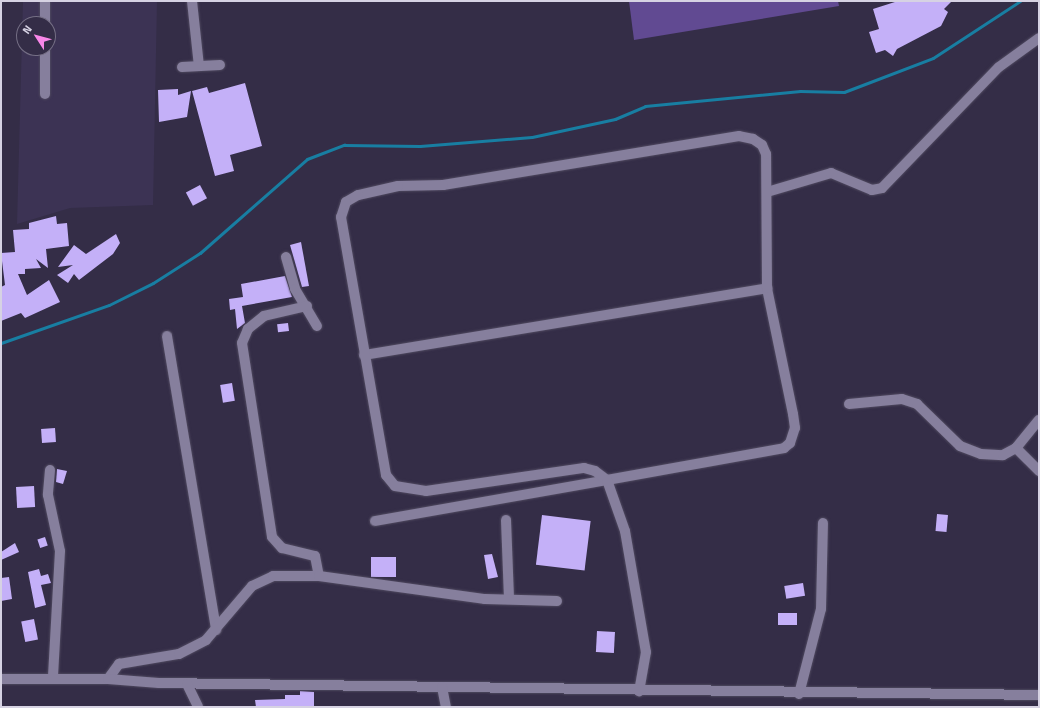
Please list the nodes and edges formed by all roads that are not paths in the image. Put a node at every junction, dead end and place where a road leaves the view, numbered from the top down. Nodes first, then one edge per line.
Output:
1 (45, 1) edge
2 (192, 1) edge
3 (45, 16) edge
4 (1039, 38) edge
5 (45, 56) edge
6 (220, 65) dead end
7 (199, 66) junction
8 (182, 67) dead end
9 (45, 94) dead end
10 (767, 192) junction
11 (286, 257) dead end
12 (767, 288) junction
13 (307, 306) junction
14 (316, 326) dead end
15 (167, 336) dead end
16 (364, 355) junction
17 (849, 404) dead end
18 (1039, 420) edge
19 (1016, 448) junction
20 (50, 470) dead end
21 (1039, 471) edge
22 (607, 480) junction
23 (506, 520) dead end
24 (374, 521) dead end
25 (823, 523) dead end
26 (319, 576) junction
27 (509, 599) junction
28 (557, 601) dead end
29 (216, 630) junction
30 (53, 677) junction
31 (1, 679) edge
32 (108, 679) junction
33 (187, 684) junction
34 (442, 687) junction
35 (639, 691) junction
36 (798, 694) junction
37 (1039, 695) edge
38 (198, 707) edge
39 (446, 707) edge

1 - 3 street
2 - 7 street
4 - 10 street
5 - 9 street
6 - 7 street
7 - 8 street
10 - 12 street
10 - 16 street
11 - 13 street
12 - 16 street
12 - 22 street
13 - 14 street
13 - 26 street
15 - 29 street
16 - 22 street
17 - 19 street
18 - 19 street
19 - 21 street
20 - 30 street
22 - 24 street
22 - 35 street
23 - 27 street
25 - 36 street
26 - 27 street
26 - 29 street
27 - 28 street
29 - 32 street
30 - 31 street
30 - 32 street
32 - 33 street
33 - 34 street
33 - 38 street
34 - 35 street
34 - 39 street
35 - 36 street
36 - 37 street

